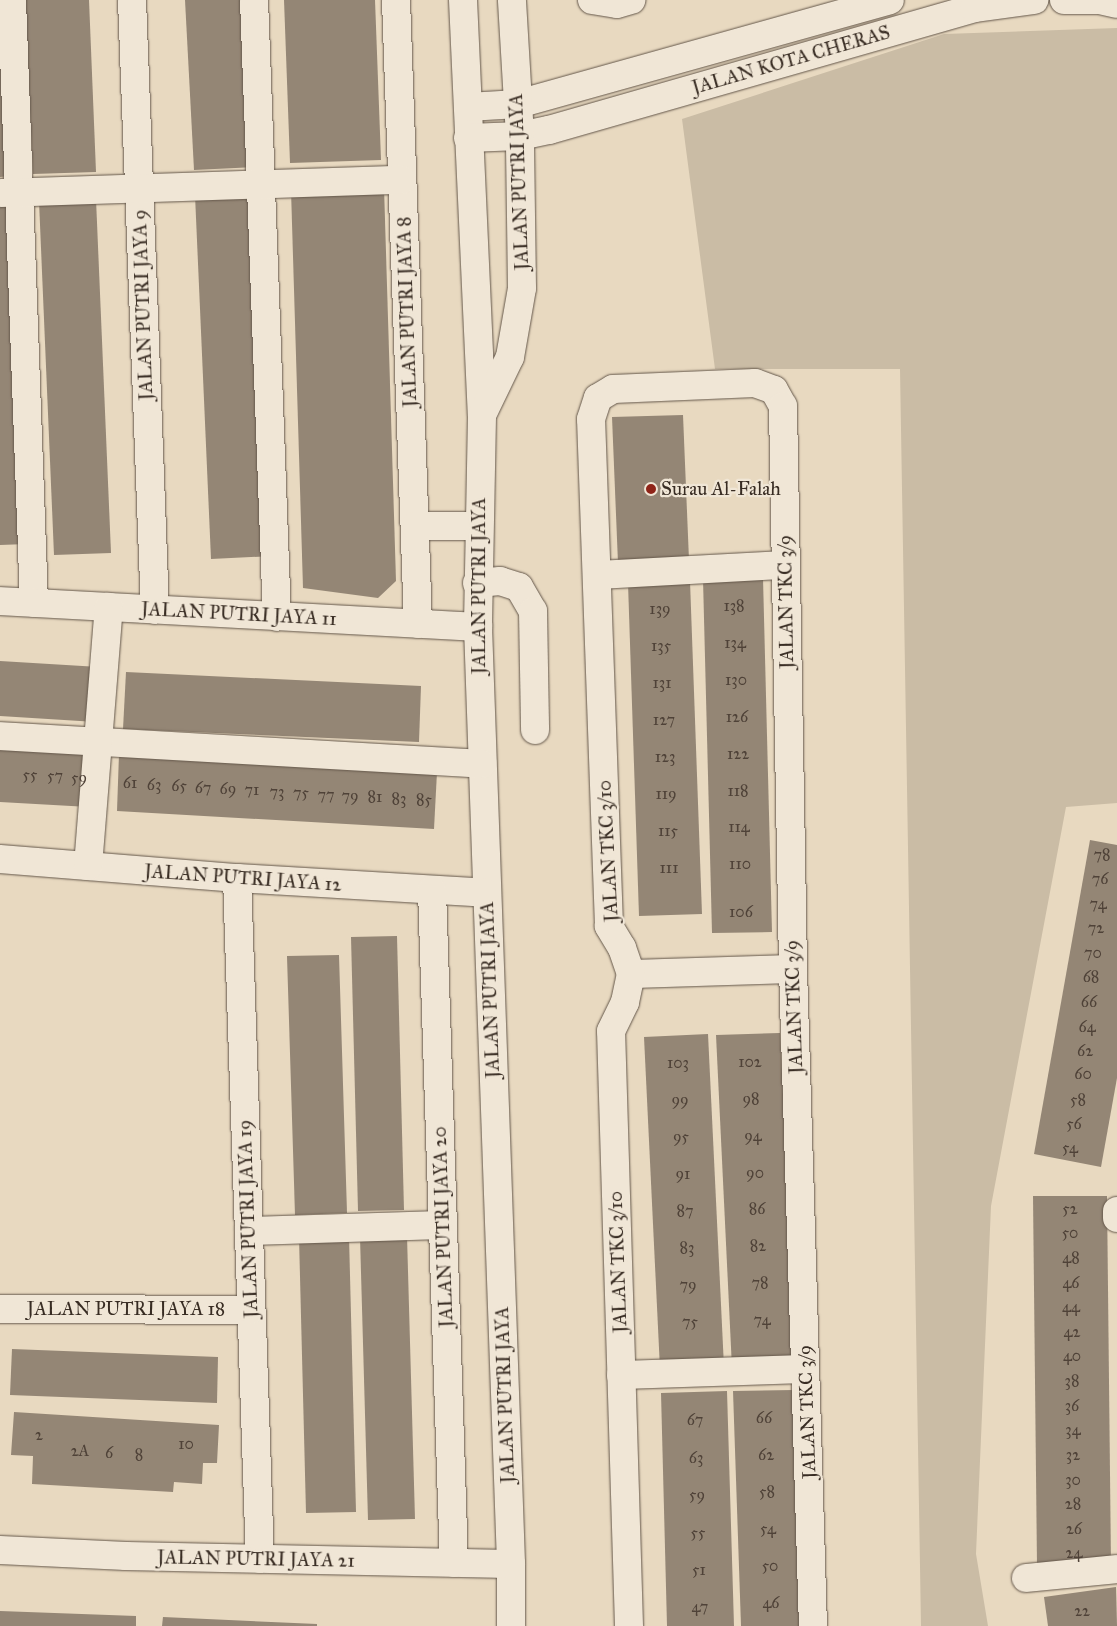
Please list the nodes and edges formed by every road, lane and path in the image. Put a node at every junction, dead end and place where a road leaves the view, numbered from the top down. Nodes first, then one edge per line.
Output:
1 (12, 0) edge
2 (132, 0) edge
3 (254, 0) edge
4 (396, 0) edge
5 (463, 0) edge
6 (512, 0) edge
7 (592, 0) edge
8 (631, 0) edge
9 (890, 0) edge
10 (1034, 0) edge
11 (1064, 0) edge
12 (1117, 4) edge
13 (518, 104) junction
14 (468, 107) junction
15 (520, 136) junction
16 (468, 138) junction
17 (402, 180) junction
18 (261, 185) junction
19 (139, 189) junction
20 (10, 193) edge
21 (774, 390) joint
22 (482, 416) junction
23 (415, 526) junction
24 (478, 526) junction
25 (785, 564) junction
26 (598, 575) junction
27 (477, 583) junction
28 (0, 601) edge
29 (34, 603) junction
30 (109, 607) junction
31 (154, 610) junction
32 (277, 617) junction
33 (418, 624) junction
34 (478, 628) junction
35 (535, 730) dead end
36 (0, 736) edge
37 (98, 743) junction
38 (482, 764) junction
39 (0, 859) edge
40 (88, 866) junction
41 (237, 878) junction
42 (432, 890) junction
43 (486, 893) junction
44 (793, 969) junction
45 (632, 974) junction
46 (1117, 1211) edge
47 (1117, 1218) edge
48 (443, 1226) junction
49 (249, 1231) junction
50 (0, 1309) edge
51 (251, 1310) junction
52 (805, 1369) junction
53 (621, 1375) junction
54 (0, 1550) edge
55 (260, 1559) junction
56 (454, 1563) junction
57 (511, 1564) junction
58 (1117, 1569) edge
59 (1026, 1578) dead end
60 (511, 1626) edge
61 (629, 1626) edge
62 (813, 1626) edge

1 - 20 street
2 - 19 street, JALAN PUTRI JAYA 9
3 - 18 street
4 - 17 street, JALAN PUTRI JAYA 8
5 - 14 street, JALAN PUTRI JAYA
6 - 13 street, JALAN PUTRI JAYA
7 - 8 street
9 - 13 street, JALAN KOTA CHERAS
10 - 15 street, JALAN KOTA CHERAS
11 - 12 street
13 - 14 street, JALAN KOTA CHERAS
13 - 15 street, JALAN PUTRI JAYA
14 - 16 street, JALAN PUTRI JAYA
15 - 16 street, JALAN KOTA CHERAS
15 - 22 street, JALAN PUTRI JAYA
16 - 22 street, JALAN PUTRI JAYA
17 - 18 street
17 - 23 street, JALAN PUTRI JAYA 8
18 - 19 street
18 - 32 street
19 - 20 street
19 - 31 street, JALAN PUTRI JAYA 9
20 - 29 street
21 - 25 street, JALAN TKC 3/9
21 - 26 street, JALAN TKC 3/10
22 - 24 street, JALAN PUTRI JAYA
23 - 24 street
23 - 33 street, JALAN PUTRI JAYA 8
24 - 27 street, JALAN PUTRI JAYA
25 - 26 street
25 - 44 street, JALAN TKC 3/9
26 - 45 street, JALAN TKC 3/10
27 - 34 street, JALAN PUTRI JAYA
27 - 35 street
28 - 29 street, JALAN PUTRI JAYA 11
29 - 30 street, JALAN PUTRI JAYA 11
30 - 31 street, JALAN PUTRI JAYA 11
30 - 37 street
31 - 32 street, JALAN PUTRI JAYA 11
32 - 33 street, JALAN PUTRI JAYA 11
33 - 34 street, JALAN PUTRI JAYA 11
34 - 38 street, JALAN PUTRI JAYA
36 - 37 street
37 - 38 street
37 - 40 street
38 - 43 street, JALAN PUTRI JAYA
39 - 40 street, JALAN PUTRI JAYA 12
40 - 41 street, JALAN PUTRI JAYA 12
41 - 42 street, JALAN PUTRI JAYA 12
41 - 49 street, JALAN PUTRI JAYA 19
42 - 43 street, JALAN PUTRI JAYA 12
42 - 48 street, JALAN PUTRI JAYA 20
43 - 57 street, JALAN PUTRI JAYA
44 - 45 street
44 - 52 street, JALAN TKC 3/9
45 - 53 street, JALAN TKC 3/10
46 - 47 street
48 - 49 street
48 - 56 street, JALAN PUTRI JAYA 20
49 - 51 street, JALAN PUTRI JAYA 19
50 - 51 street, JALAN PUTRI JAYA 18
51 - 55 street, JALAN PUTRI JAYA 19
52 - 53 street
52 - 62 street, JALAN TKC 3/9
53 - 61 street, JALAN TKC 3/10
54 - 55 street, JALAN PUTRI JAYA 21
55 - 56 street, JALAN PUTRI JAYA 21
56 - 57 street, JALAN PUTRI JAYA 21
57 - 60 street, JALAN PUTRI JAYA
58 - 59 street

